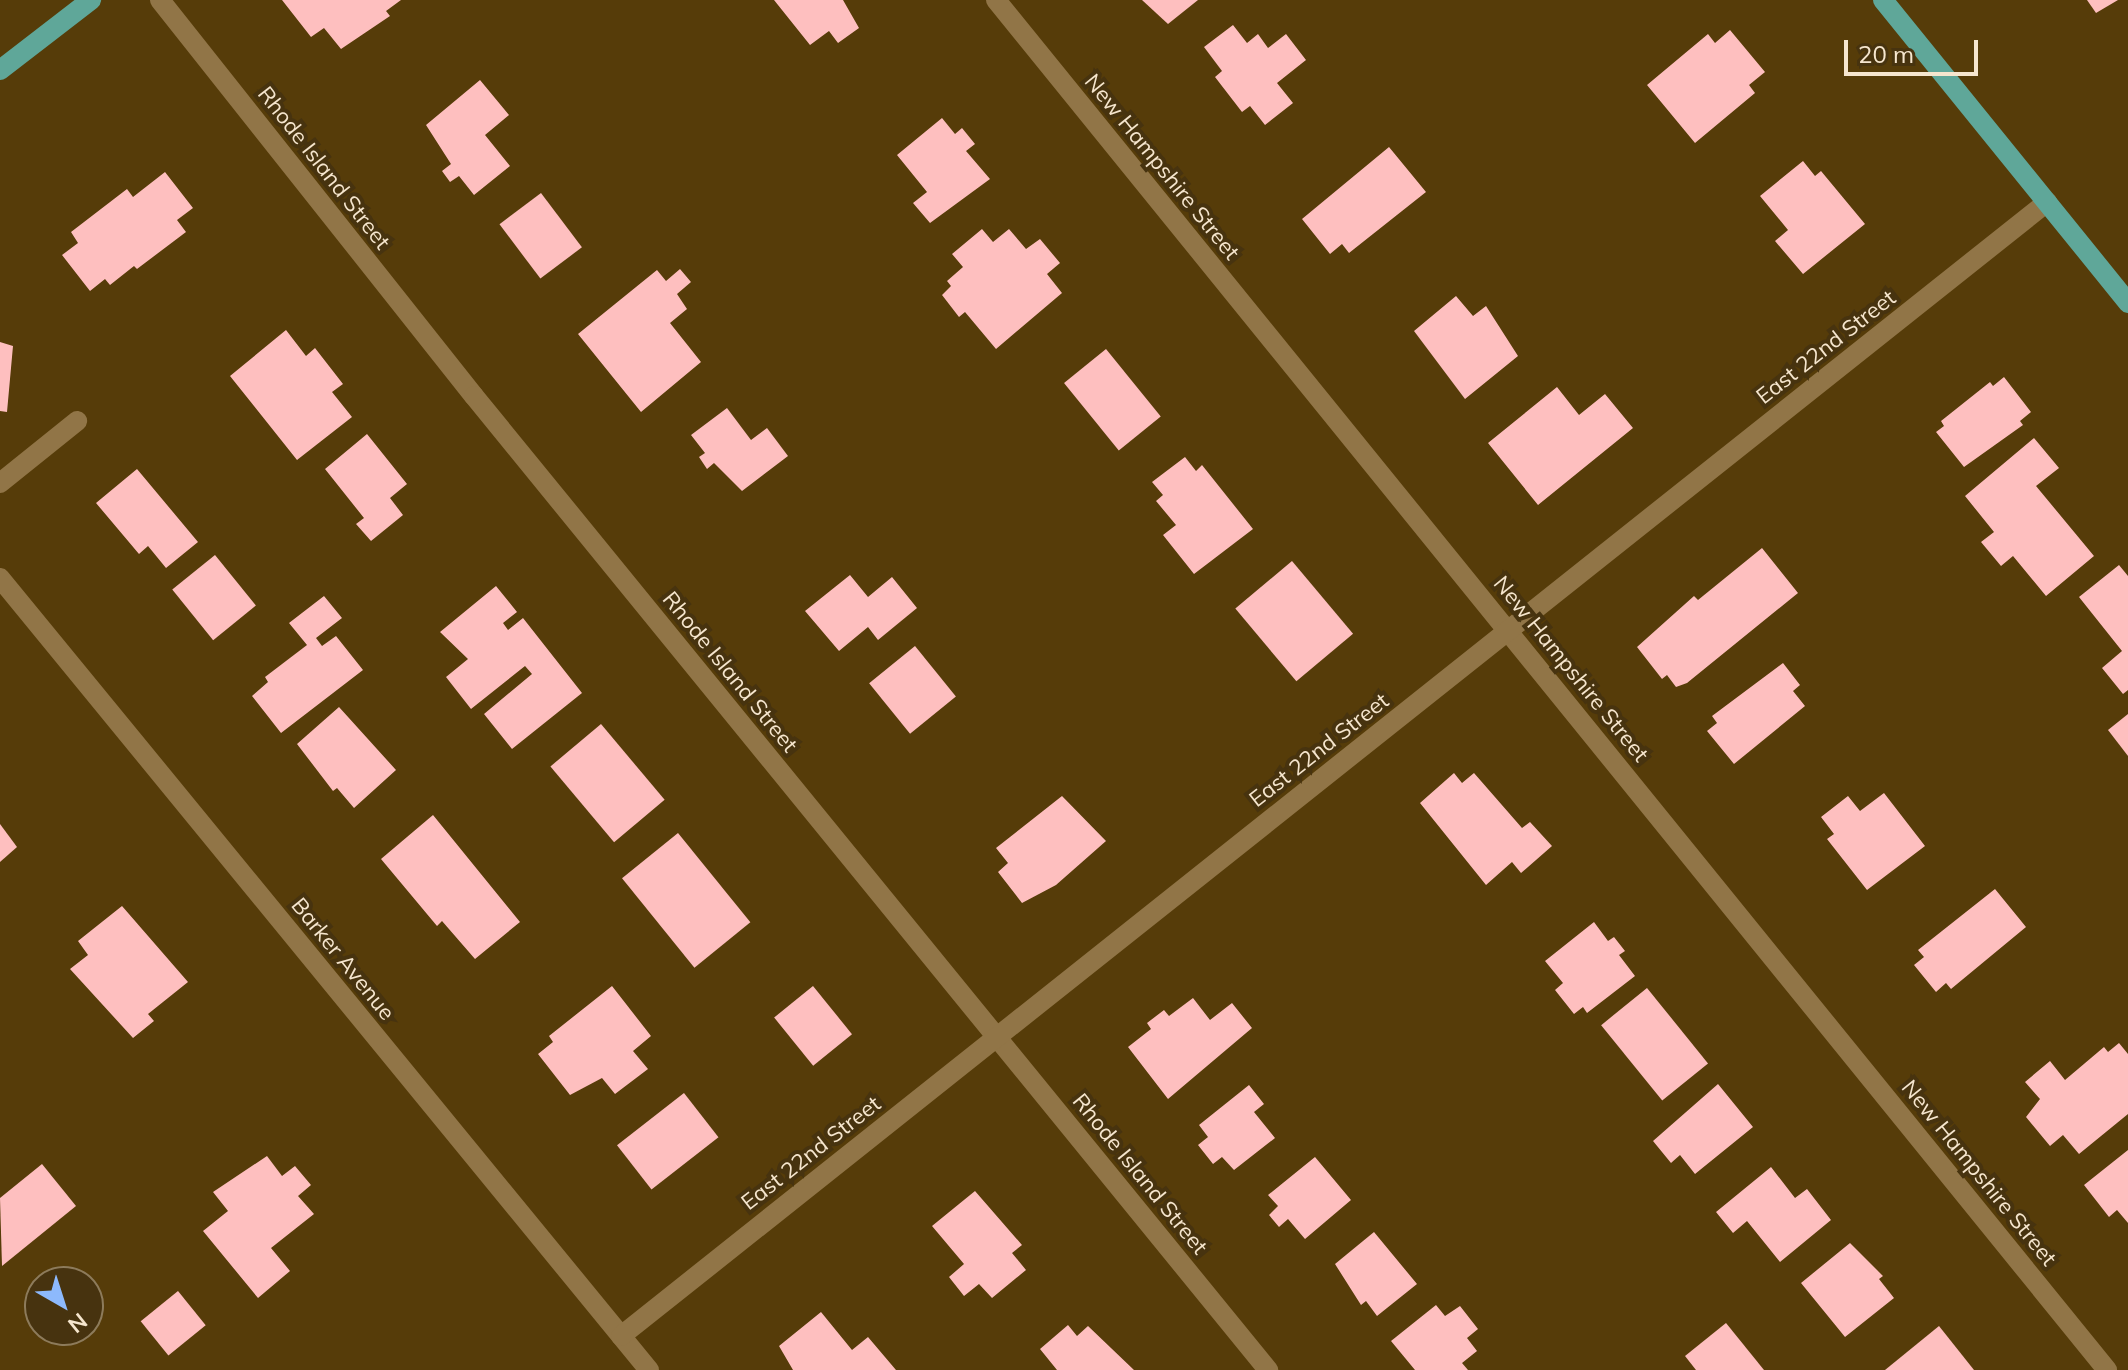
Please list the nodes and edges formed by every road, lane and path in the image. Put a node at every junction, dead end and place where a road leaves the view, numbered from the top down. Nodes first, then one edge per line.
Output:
1 (160, 0) edge
2 (996, 0) edge
3 (1883, 0) edge
4 (88, 1) edge
5 (0, 70) edge
6 (2047, 202) junction
7 (2128, 303) edge
8 (77, 421) dead end
9 (0, 483) edge
10 (0, 578) edge
11 (1509, 630) junction
12 (997, 1036) junction
13 (621, 1336) junction
14 (649, 1370) edge
15 (1268, 1370) edge
16 (2107, 1370) edge

1 - 12 street, Rhode Island Street
2 - 11 street, New Hampshire Street
3 - 6 main road
4 - 5 main road
6 - 7 main road
6 - 11 street, East 22nd Street
8 - 9 street
10 - 13 street, Barker Avenue
11 - 12 street, East 22nd Street
11 - 16 street, New Hampshire Street
12 - 13 street, East 22nd Street
12 - 15 street, Rhode Island Street
13 - 14 street, Barker Avenue

